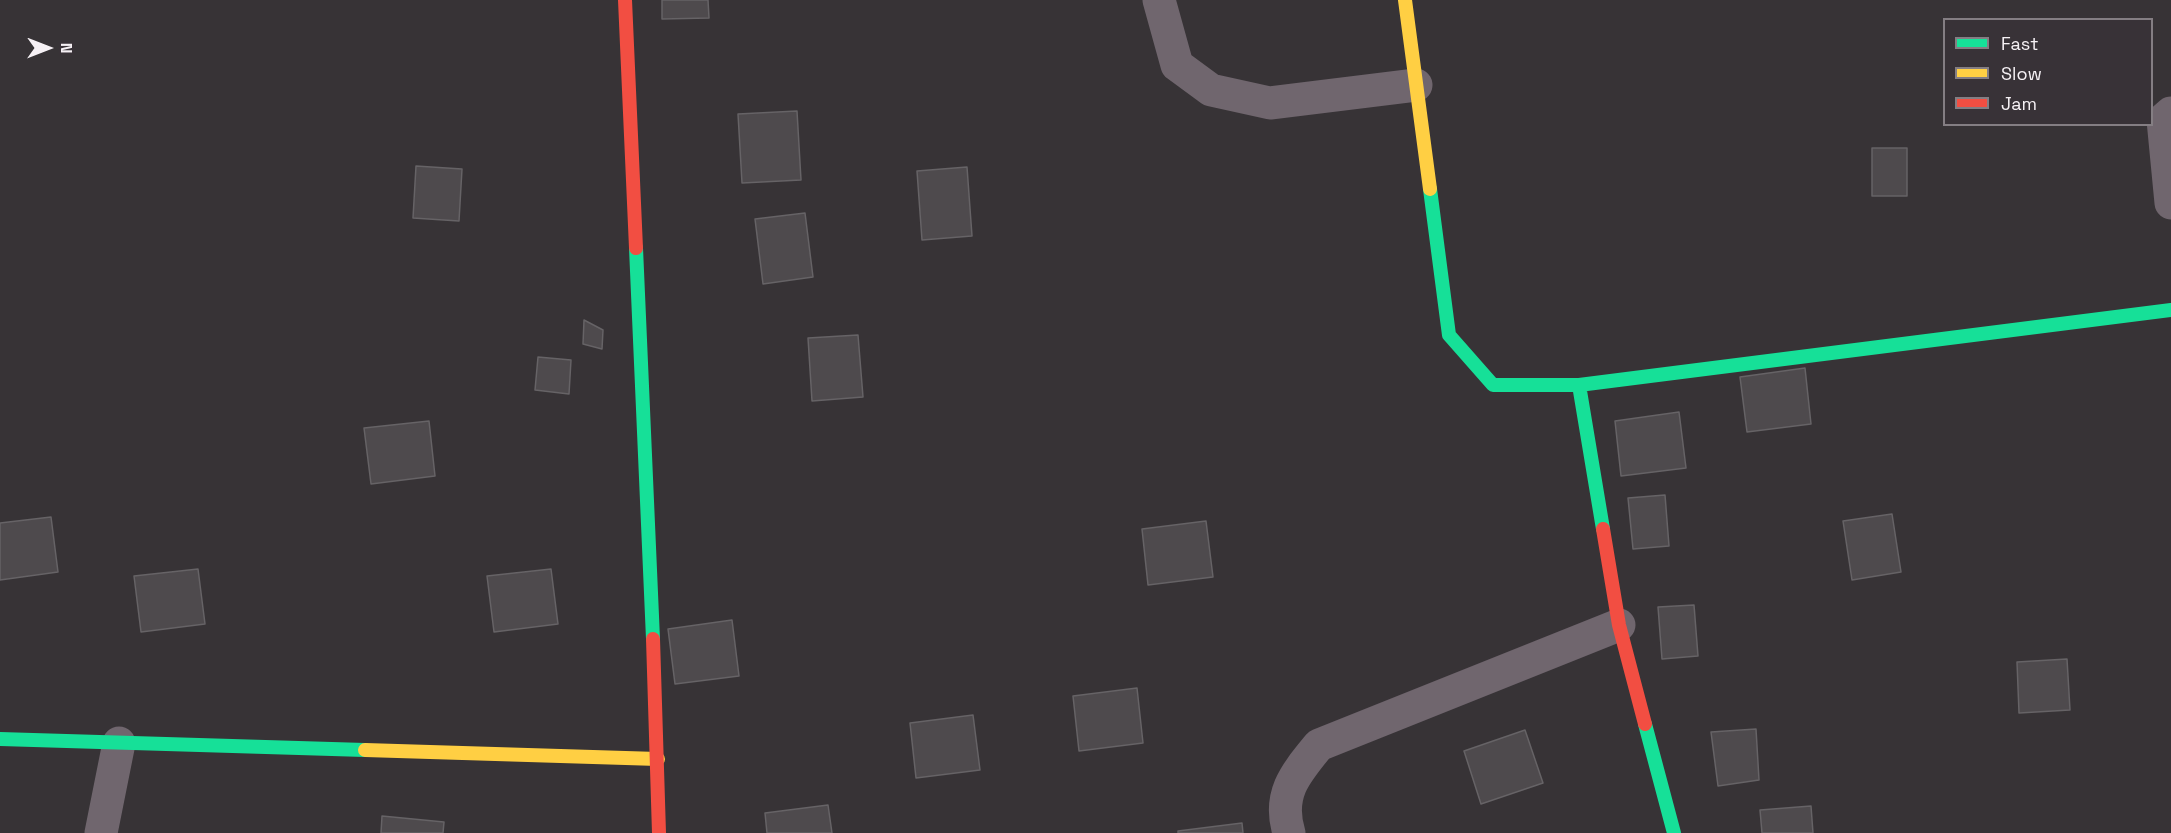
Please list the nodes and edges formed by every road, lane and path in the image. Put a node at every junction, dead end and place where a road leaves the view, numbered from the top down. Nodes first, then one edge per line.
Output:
1 (625, 0) edge
2 (1159, 0) edge
3 (1405, 0) edge
4 (1416, 85) junction
5 (2171, 113) edge
6 (2171, 203) edge
7 (2171, 310) edge
8 (1580, 385) junction
9 (1619, 625) junction
10 (0, 739) edge
11 (119, 743) junction
12 (658, 759) junction
13 (101, 833) edge
14 (659, 833) edge
15 (1289, 833) edge
16 (1674, 833) edge

1 - 12 street
2 - 4 street
3 - 4 street
4 - 8 street
5 - 6 street
7 - 8 street
8 - 9 street
9 - 15 street
9 - 16 street
10 - 11 street
11 - 12 street
11 - 13 street
12 - 14 street

